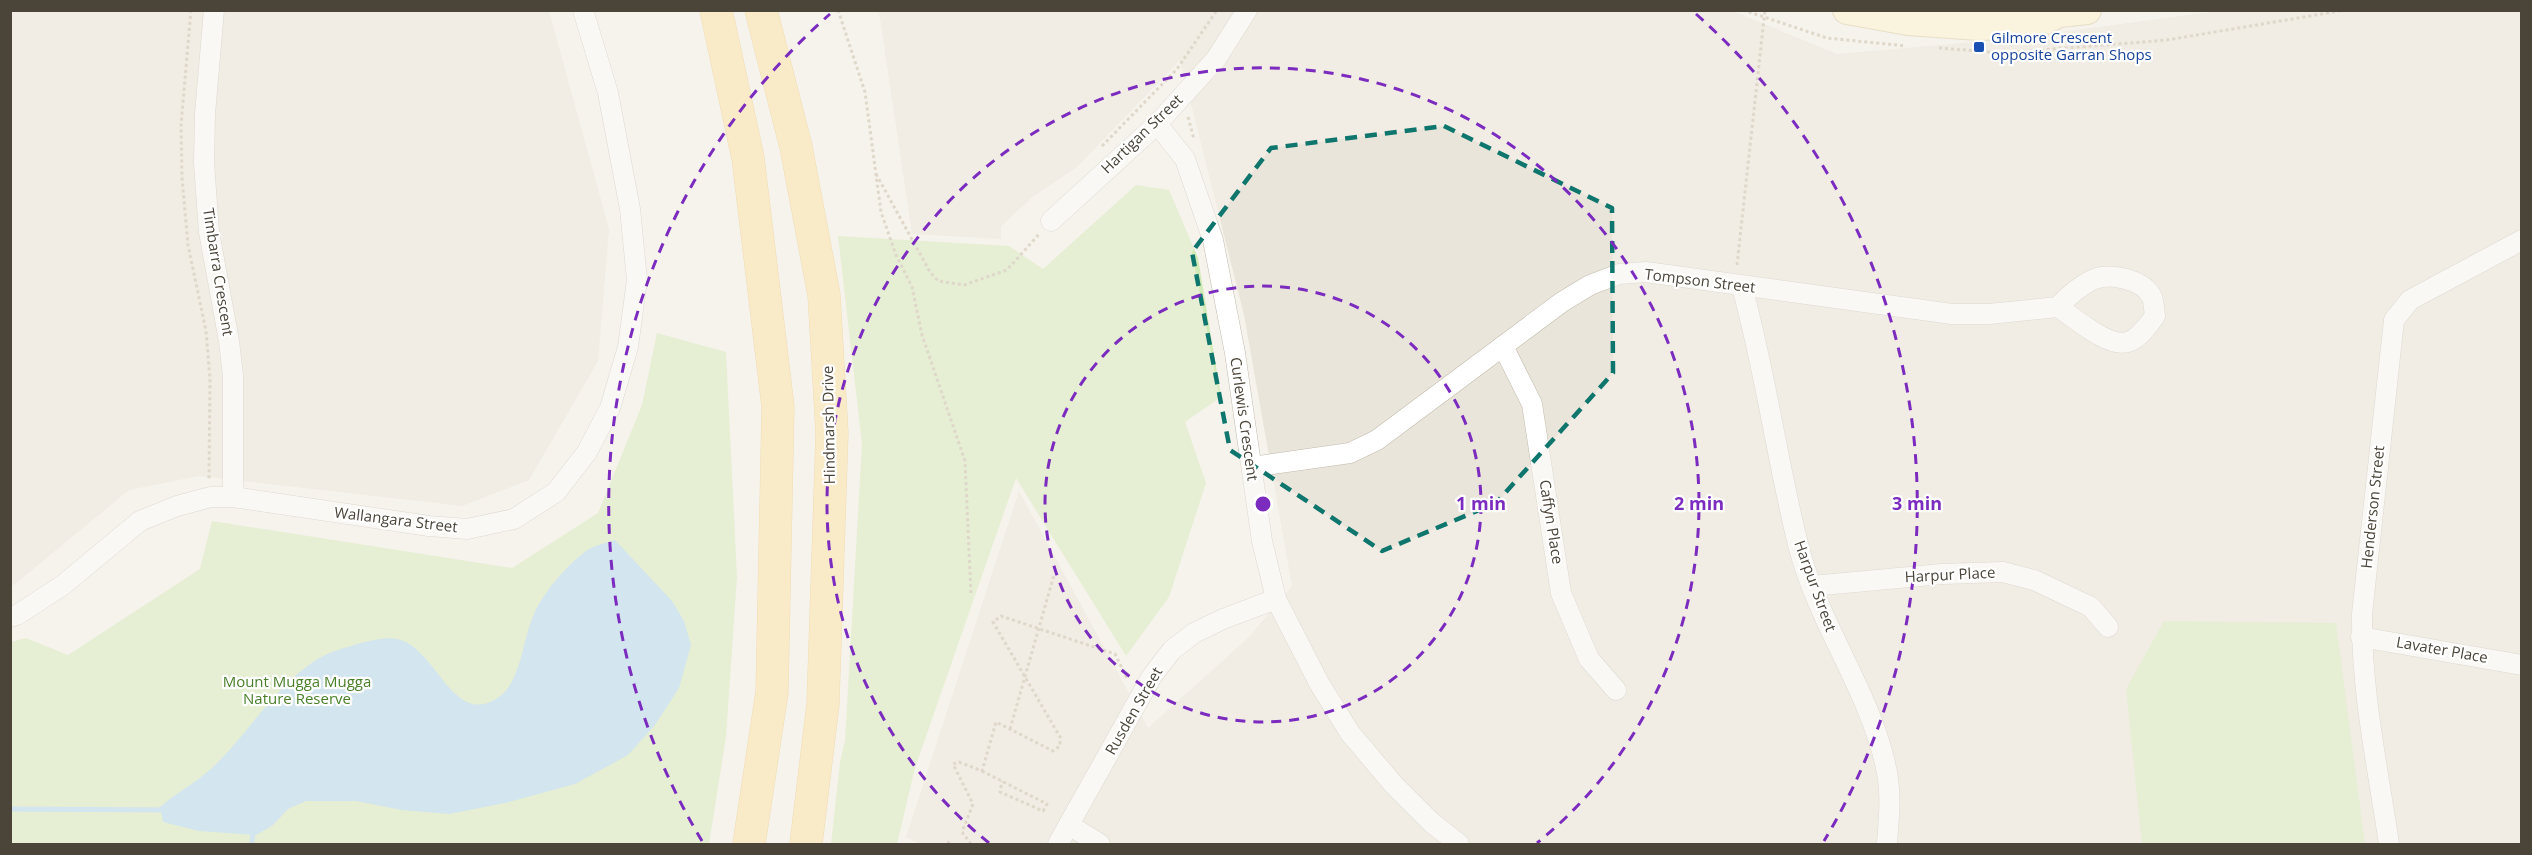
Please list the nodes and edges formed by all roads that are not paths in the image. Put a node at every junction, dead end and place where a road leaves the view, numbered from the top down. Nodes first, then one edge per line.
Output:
1 (214, 10) edge
2 (584, 10) edge
3 (716, 10) edge
4 (761, 10) edge
5 (1247, 10) edge
6 (1847, 10) edge
7 (2087, 10) edge
8 (2055, 12) edge
9 (1158, 124) junction
10 (1051, 221) road end
11 (2522, 240) edge
12 (1738, 286) junction
13 (2058, 307) junction
14 (1503, 346) junction
15 (1252, 467) junction
16 (233, 497) junction
17 (1812, 586) junction
18 (1276, 599) junction
19 (10, 617) edge
20 (2108, 627) dead end
21 (2361, 637) junction
22 (2522, 665) edge
23 (1616, 690) dead end
24 (1069, 825) junction
25 (749, 844) edge
26 (806, 844) edge
27 (1058, 844) edge
28 (1100, 844) edge
29 (1459, 844) edge
30 (1887, 844) edge
31 (2389, 844) edge

1 - 16 street, Timbarra Crescent
2 - 16 street, Wallangara Street
3 - 25 main road
4 - 26 main road, Hindmarsh Drive
5 - 9 street, Hartigan Street
6 - 8 street
7 - 8 street
9 - 10 street, Hartigan Street
9 - 15 street, Curlewis Crescent
11 - 21 street, Henderson Street
12 - 13 street, Tompson Street
12 - 14 street, Tompson Street
12 - 17 street, Harpur Street
13 - 13 street
14 - 15 street, Tompson Street
14 - 23 street, Caffyn Place
15 - 18 street, Curlewis Crescent
16 - 19 street, Wallangara Street
17 - 20 street, Harpur Place
17 - 30 street, Harpur Street
18 - 24 street, Rusden Street
18 - 29 street, Curlewis Crescent
21 - 22 street, Lavater Place
21 - 31 street, Henderson Street
24 - 27 street, Rusden Street
24 - 28 street

